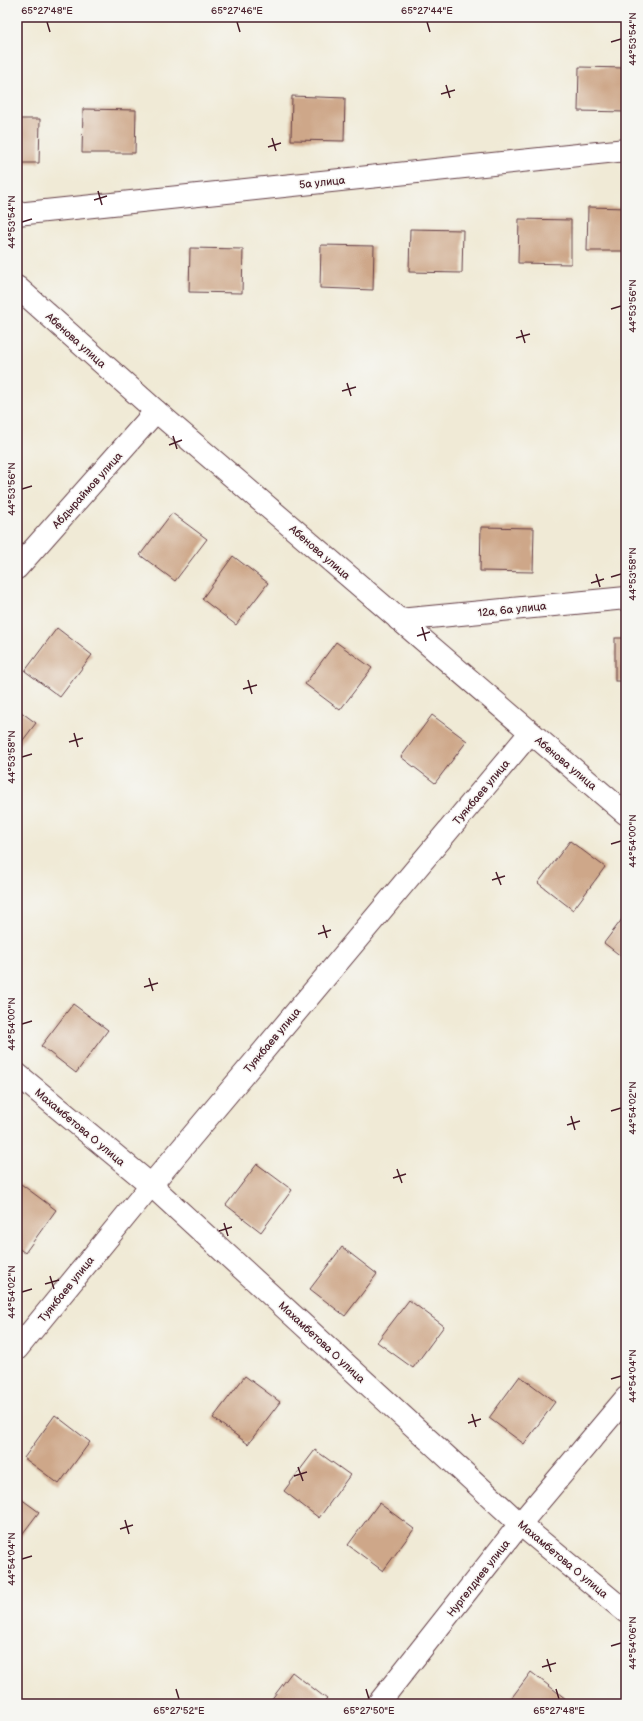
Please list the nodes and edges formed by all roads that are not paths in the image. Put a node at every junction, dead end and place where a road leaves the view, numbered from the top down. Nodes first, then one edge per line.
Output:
1 (626, 150) edge
2 (17, 214) edge
3 (17, 287) edge
4 (156, 411) junction
5 (17, 568) edge
6 (626, 598) edge
7 (398, 620) junction
8 (530, 733) junction
9 (626, 814) edge
10 (17, 1074) edge
11 (151, 1185) junction
12 (17, 1349) edge
13 (626, 1398) edge
14 (520, 1524) junction
15 (626, 1612) edge
16 (378, 1704) edge

1 - 2 street, 5а улица
3 - 4 street, Абенова улица
4 - 5 street, Абдыраймов улица
4 - 7 street, Абенова улица
6 - 7 street, 12а, 6а улица
7 - 8 street, Абенова улица
8 - 9 street, Абенова улица
8 - 11 street, Туякбаев улица
10 - 11 street, Махамбетова О улица
11 - 12 street, Туякбаев улица
11 - 14 street, Махамбетова О улица
13 - 14 street, Нургелдиев улица
14 - 15 street, Махамбетова О улица
14 - 16 street, Нургелдиев улица

